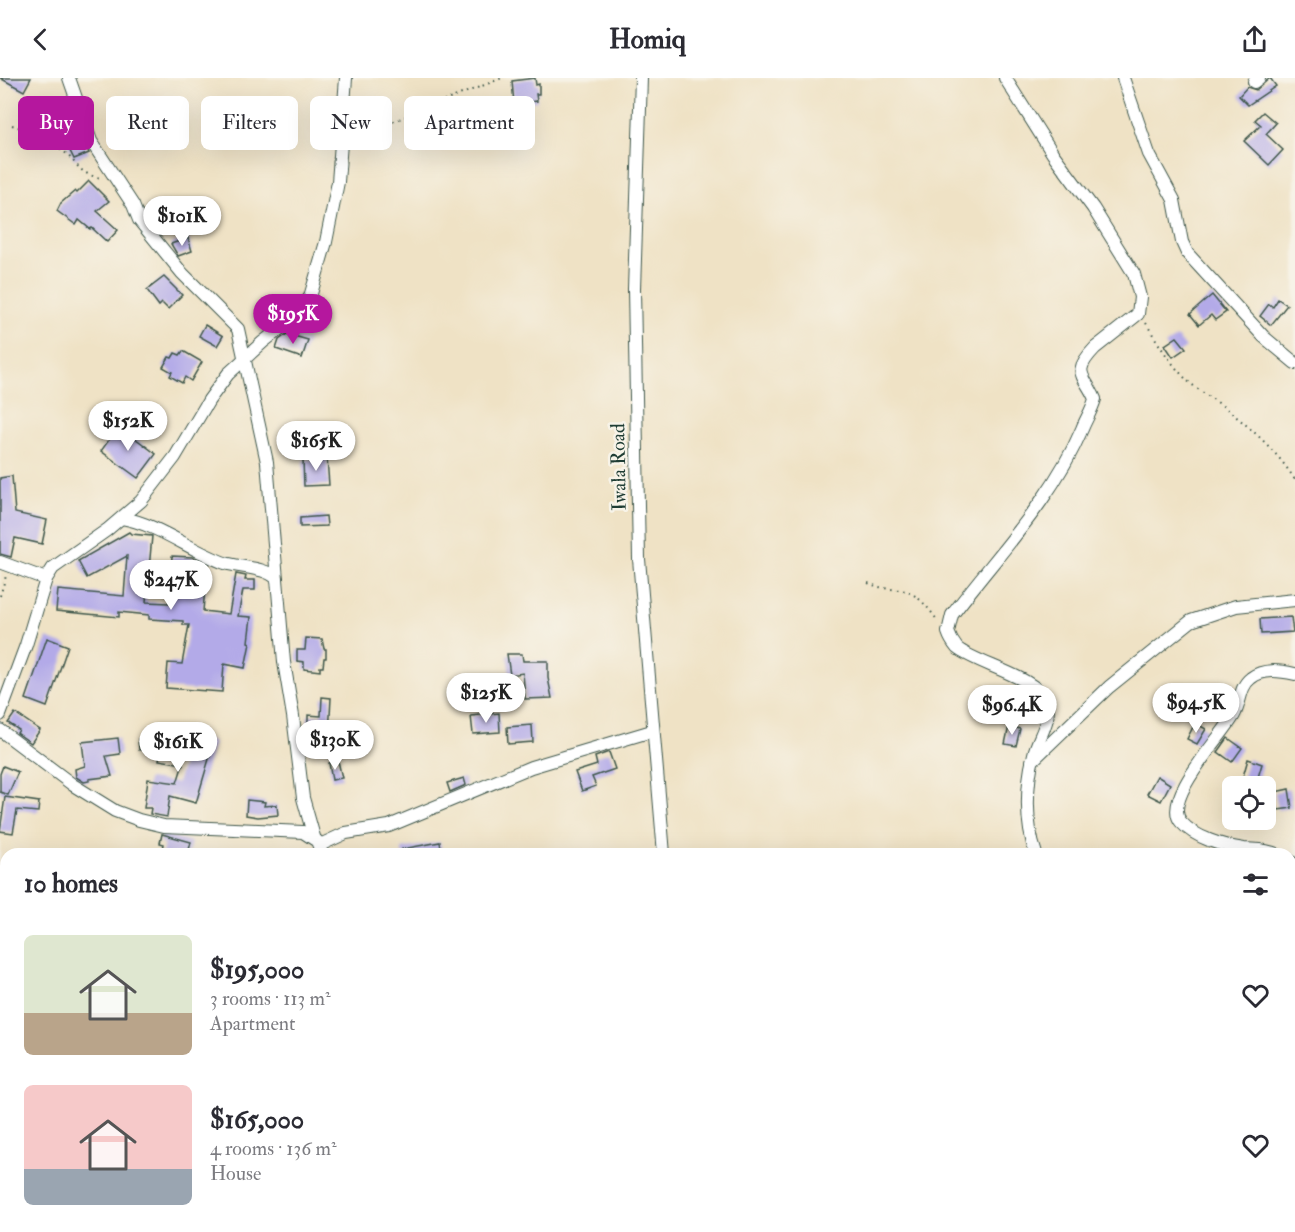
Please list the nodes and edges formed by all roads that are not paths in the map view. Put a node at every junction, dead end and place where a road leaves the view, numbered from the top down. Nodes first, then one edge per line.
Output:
1 (69, 78) edge
2 (346, 78) edge
3 (641, 78) edge
4 (1005, 78) edge
5 (1123, 78) edge
6 (244, 358) junction
7 (1295, 363) edge
8 (123, 518) junction
9 (4, 563) edge
10 (46, 579) junction
11 (278, 579) junction
12 (1295, 600) edge
13 (1295, 674) edge
14 (0, 715) edge
15 (0, 730) edge
16 (652, 731) junction
17 (1032, 761) junction
18 (319, 845) edge
19 (663, 848) edge
20 (1035, 848) edge
21 (1250, 848) edge

1 - 6 street
2 - 6 street
3 - 16 street, Iwala Road
4 - 17 street
5 - 7 street
6 - 8 street
6 - 11 street
8 - 10 street
8 - 11 street
9 - 10 street
10 - 14 street
11 - 18 street
12 - 17 street
13 - 21 street
15 - 18 street
16 - 18 street
16 - 19 street, Iwala Road
17 - 20 street

